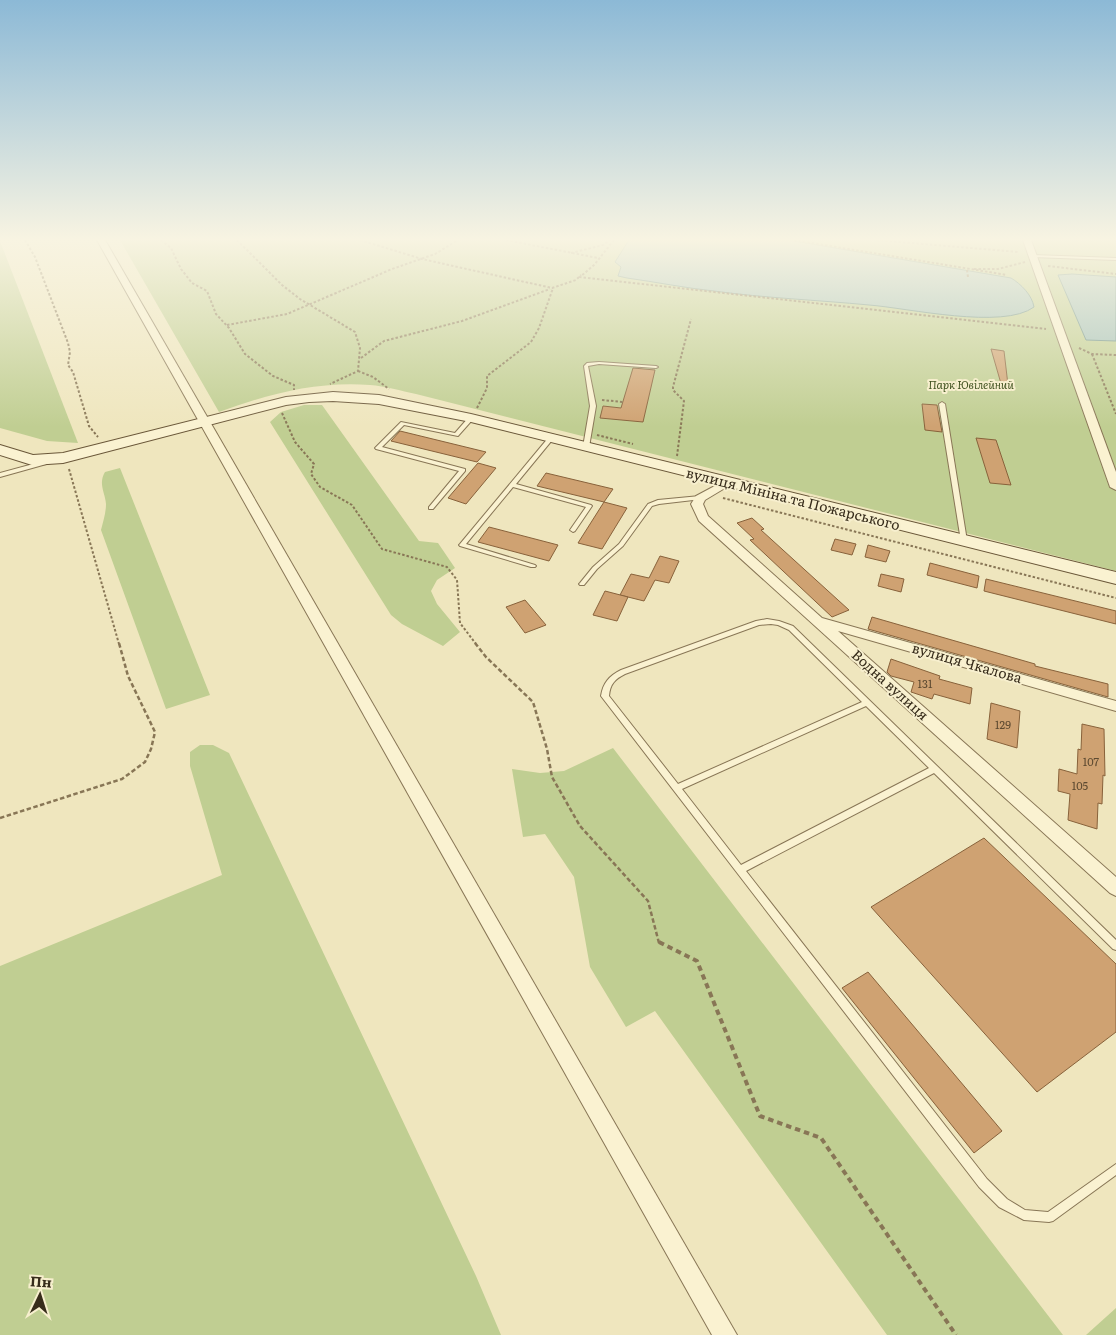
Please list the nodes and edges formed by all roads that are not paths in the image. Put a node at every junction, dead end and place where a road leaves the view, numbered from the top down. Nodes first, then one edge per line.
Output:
1 (136, 302) edge
2 (1050, 302) edge
3 (656, 367) dead end
4 (942, 404) dead end
5 (471, 418) junction
6 (204, 422) junction
7 (551, 438) junction
8 (586, 447) junction
9 (0, 450) edge
10 (63, 458) junction
11 (0, 475) edge
12 (726, 482) junction
13 (513, 485) junction
14 (1116, 487) edge
15 (703, 496) junction
16 (431, 508) dead end
17 (574, 530) dead end
18 (964, 541) junction
19 (533, 566) dead end
20 (1116, 578) edge
21 (582, 584) dead end
22 (819, 621) junction
23 (867, 703) junction
24 (1116, 706) edge
25 (935, 769) junction
26 (677, 788) junction
27 (740, 870) junction
28 (1116, 888) edge
29 (1116, 946) edge
30 (1116, 1169) edge
31 (725, 1335) edge

1 - 6 street
2 - 14 street
3 - 8 lane
4 - 18 lane
5 - 6 street, вулиця Мініна та Пожарського
5 - 7 street, вулиця Мініна та Пожарського
5 - 16 lane
6 - 10 street, вулиця Мініна та Пожарського
6 - 31 street
7 - 8 street, вулиця Мініна та Пожарського
7 - 13 lane
8 - 12 street, вулиця Мініна та Пожарського
9 - 10 street, вулиця Мініна та Пожарського
10 - 11 lane
12 - 15 street
12 - 18 street, вулиця Мініна та Пожарського
13 - 17 lane
13 - 19 lane
15 - 21 lane
15 - 22 street, Водна вулиця
18 - 20 street, вулиця Мініна та Пожарського
22 - 24 street, вулиця Чкалова
22 - 28 street, Водна вулиця
23 - 25 lane
23 - 26 lane
23 - 26 lane
25 - 27 lane
25 - 29 lane
26 - 27 lane
27 - 30 lane

